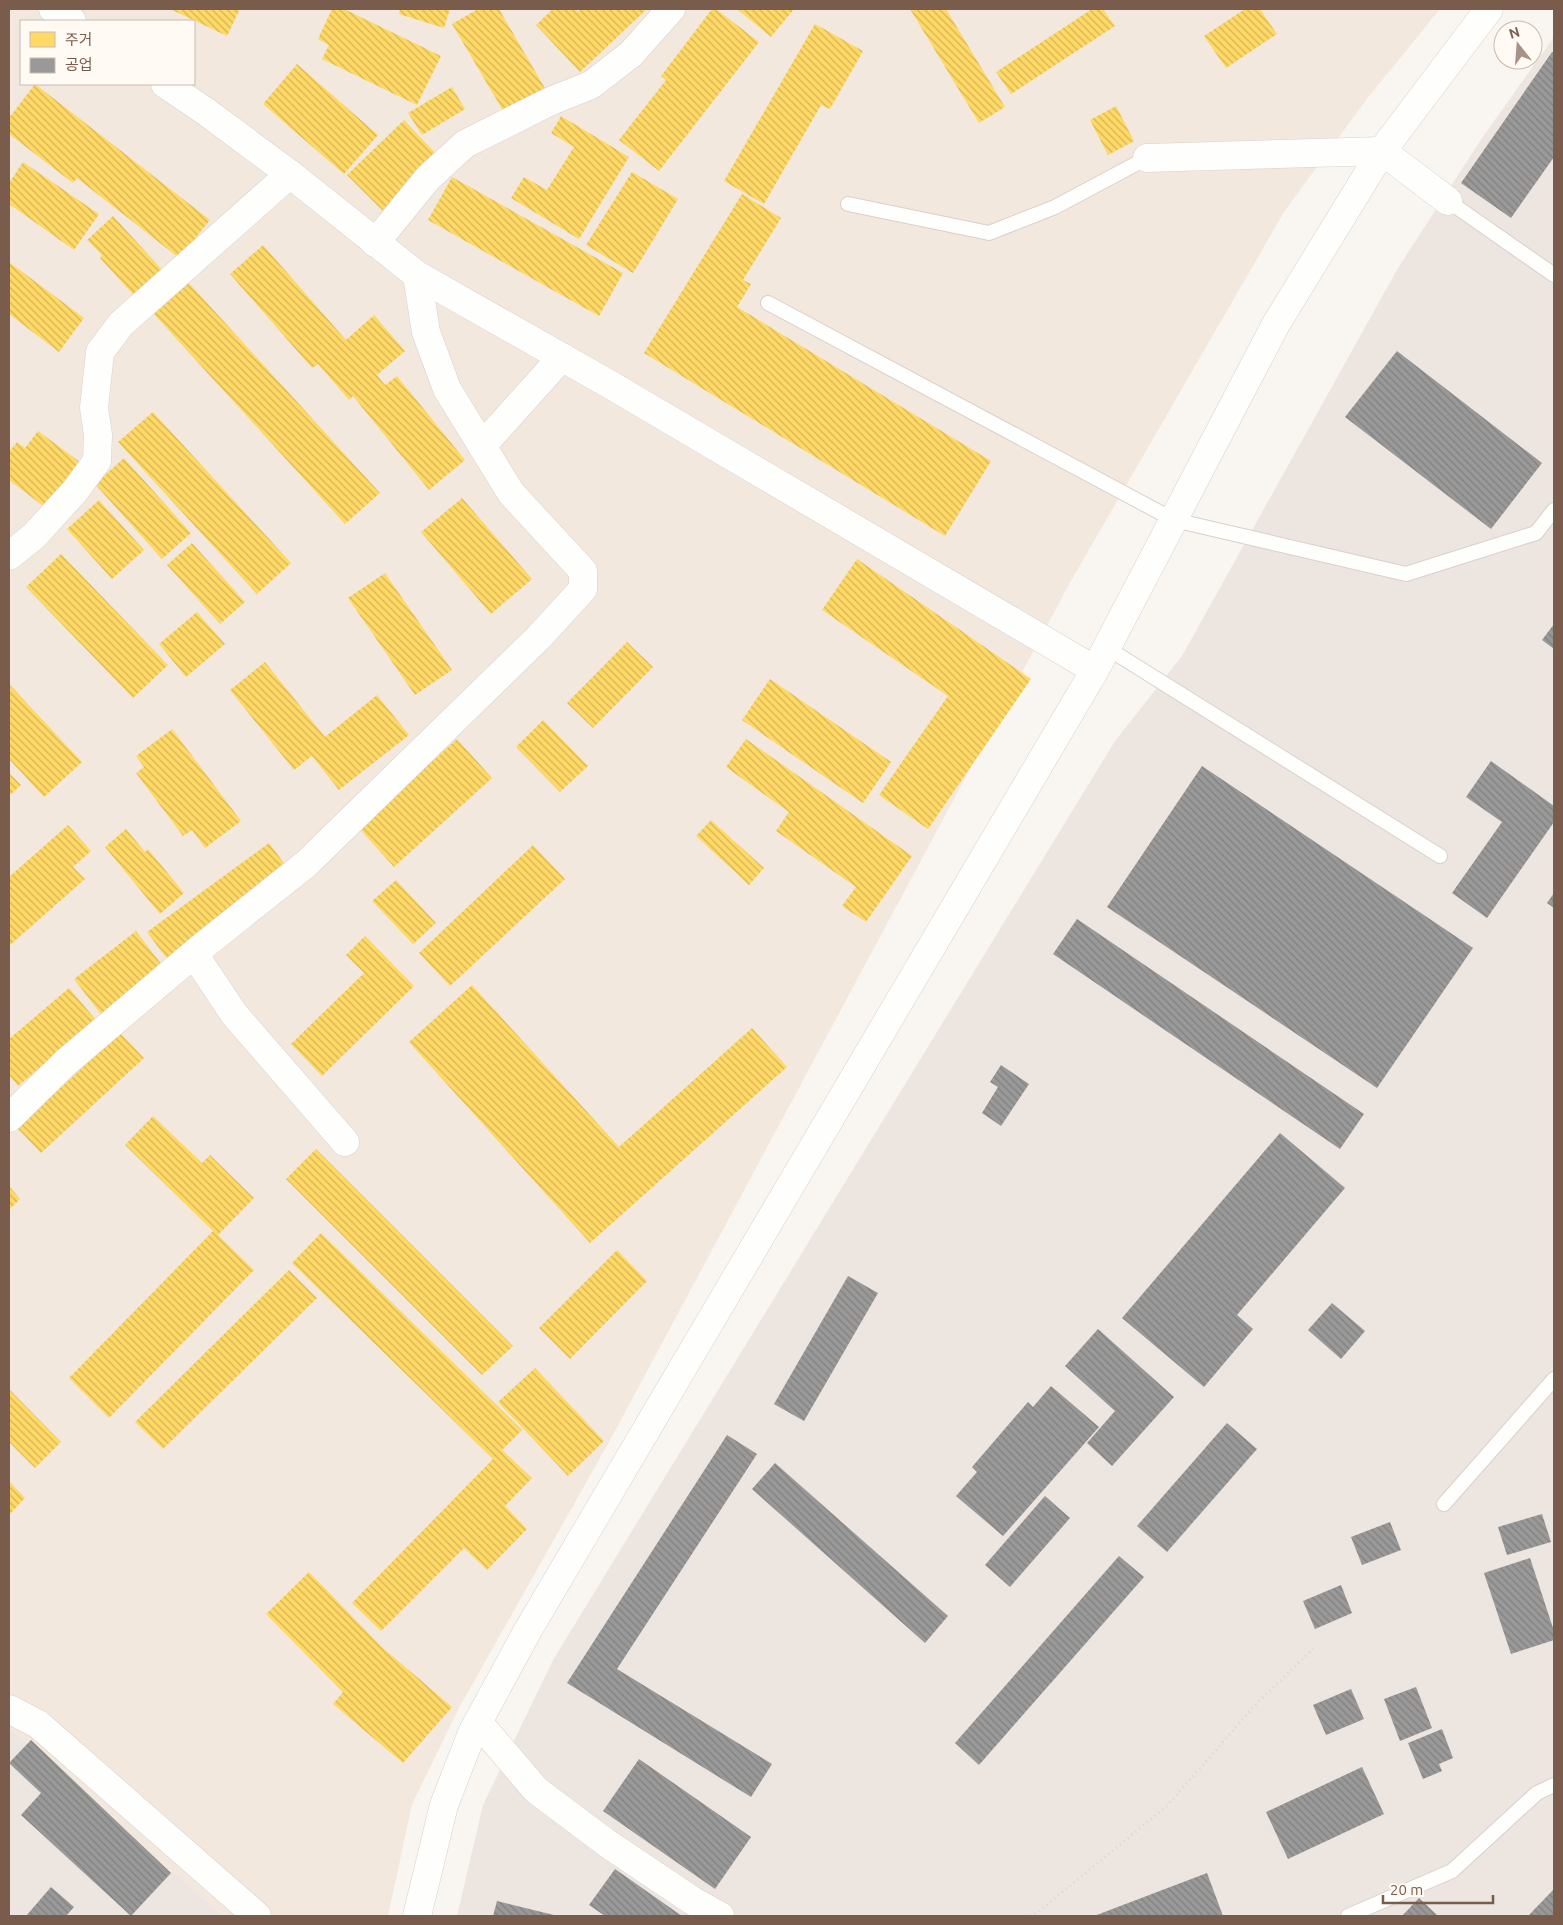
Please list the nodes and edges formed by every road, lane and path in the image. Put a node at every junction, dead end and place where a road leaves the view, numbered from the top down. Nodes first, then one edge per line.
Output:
1 (53, 9) edge
2 (670, 9) edge
3 (1489, 9) edge
4 (70, 20) edge
5 (166, 85) edge
6 (1382, 151) junction
7 (1147, 158) joint
8 (290, 174) junction
9 (1448, 201) joint
10 (848, 204) dead end
11 (375, 243) junction
12 (417, 275) junction
13 (1554, 275) edge
14 (768, 303) dead end
15 (562, 358) junction
16 (482, 446) junction
17 (1554, 510) edge
18 (1174, 520) junction
19 (9, 556) edge
20 (1101, 659) junction
21 (1440, 856) dead end
22 (194, 954) junction
23 (9, 1118) edge
24 (345, 1142) dead end
25 (1554, 1378) edge
26 (1444, 1504) dead end
27 (1314, 1648) dead end
28 (9, 1709) edge
29 (478, 1722) junction
30 (1554, 1785) edge
31 (257, 1916) edge
32 (417, 1916) edge
33 (720, 1916) edge
34 (1030, 1916) edge
35 (1348, 1916) edge

1 - 4 street
2 - 11 street
3 - 6 street
5 - 8 street
6 - 7 street
6 - 9 street
6 - 18 street
7 - 10 lane
8 - 11 street
8 - 19 street
9 - 13 lane
11 - 12 street
12 - 15 street
12 - 16 street
14 - 18 lane
15 - 16 street
15 - 20 street
16 - 22 street
17 - 18 lane
18 - 20 street
20 - 21 lane
20 - 29 street
22 - 23 street
22 - 24 street
25 - 26 lane
27 - 34 path
28 - 31 street
29 - 32 street
29 - 33 street
30 - 35 lane

